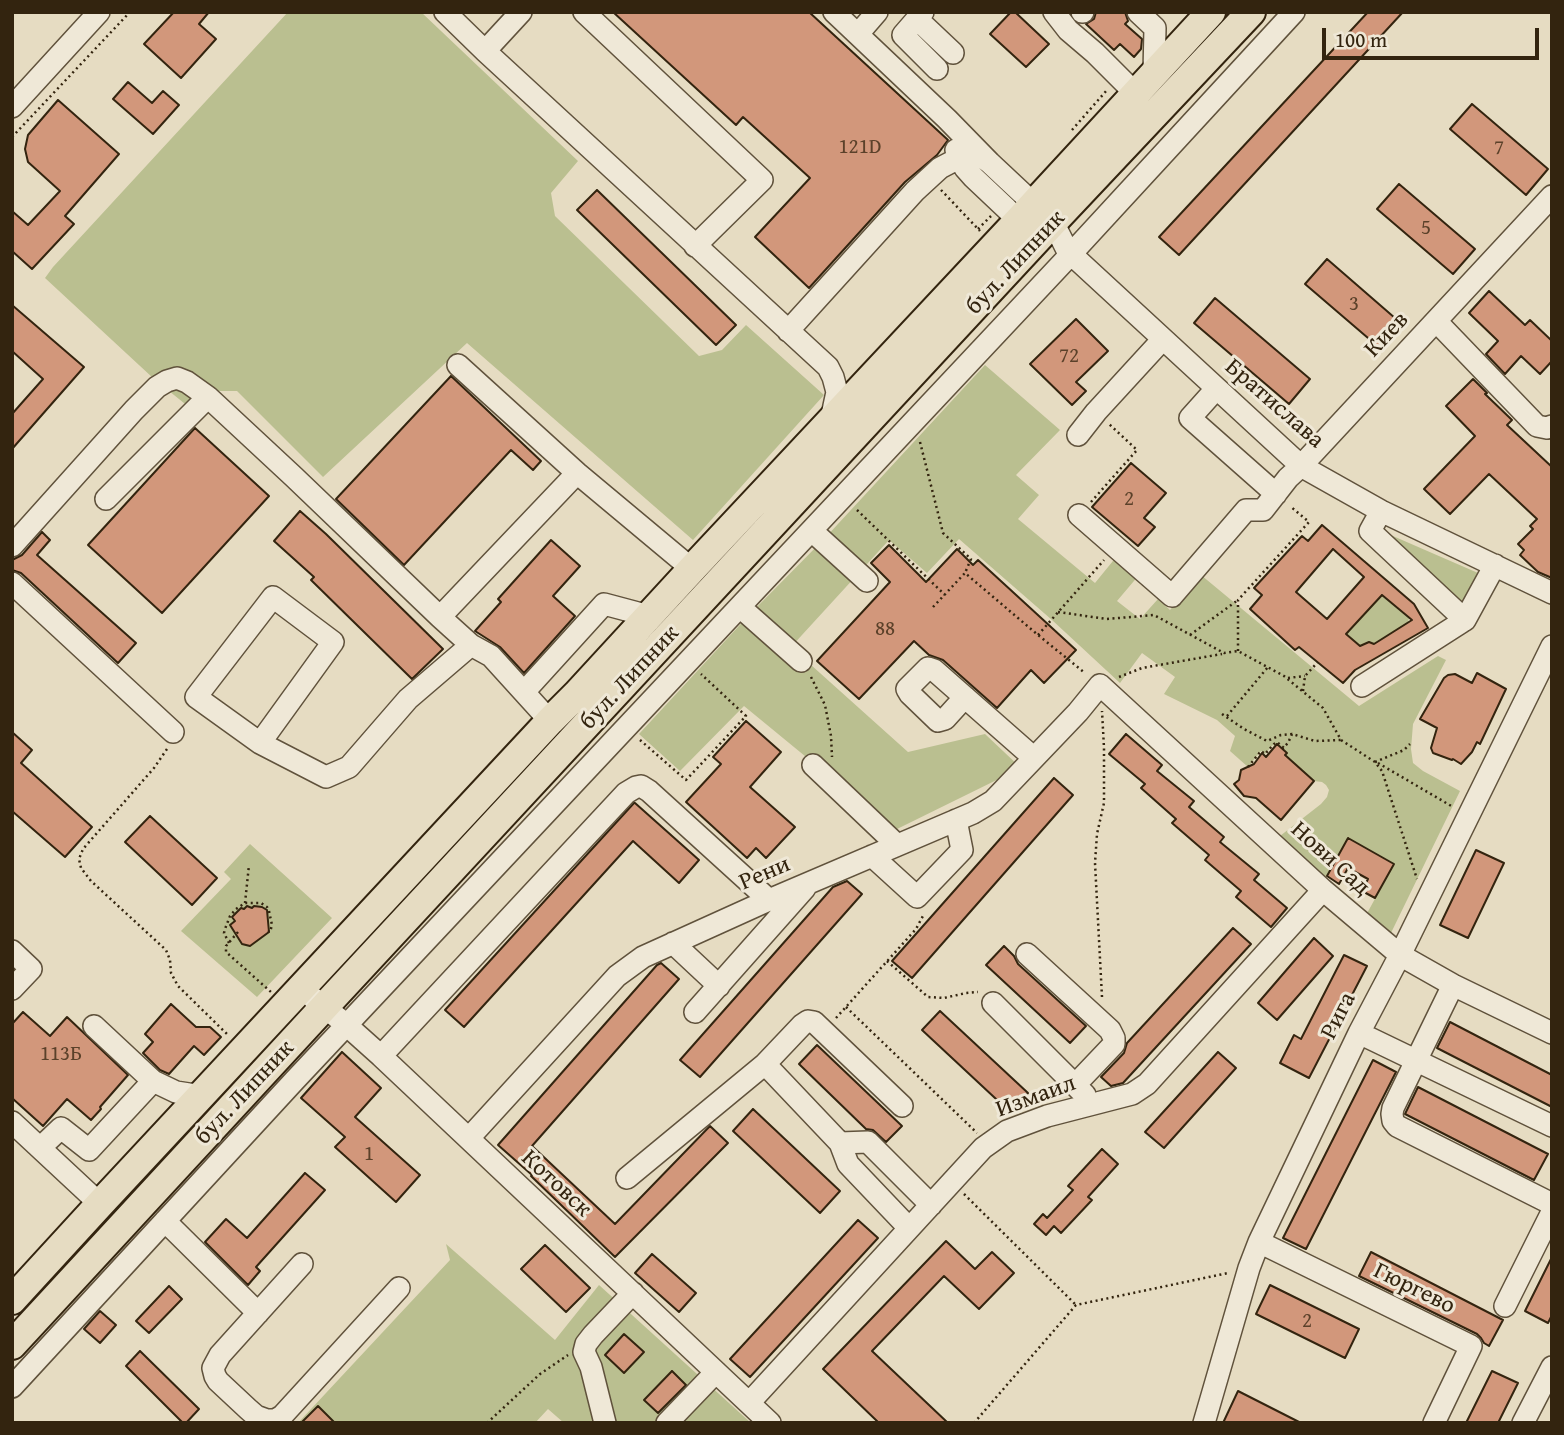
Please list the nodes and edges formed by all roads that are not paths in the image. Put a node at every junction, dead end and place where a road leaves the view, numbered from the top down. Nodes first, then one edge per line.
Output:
1 (99, 12) edge
2 (446, 12) edge
3 (521, 12) edge
4 (584, 12) edge
5 (834, 12) edge
6 (877, 12) edge
7 (1054, 12) edge
8 (1211, 12) edge
9 (1294, 12) edge
10 (1148, 15) edge
11 (920, 16) edge
12 (1240, 18) edge
13 (858, 34) junction
14 (485, 51) junction
15 (953, 53) dead end
16 (937, 69) dead end
17 (1137, 81) junction
18 (12, 107) edge
19 (947, 119) junction
20 (959, 158) junction
21 (990, 163) junction
22 (1552, 196) edge
23 (1036, 221) junction
24 (695, 246) junction
25 (1069, 251) junction
26 (1436, 321) junction
27 (788, 331) junction
28 (1163, 339) junction
29 (458, 365) dead end
30 (828, 367) junction
31 (882, 367) junction
32 (1216, 389) junction
33 (208, 397) junction
34 (830, 422) junction
35 (1552, 426) edge
36 (1078, 435) dead end
37 (1301, 466) junction
38 (577, 473) junction
39 (106, 499) dead end
40 (1269, 502) junction
41 (1381, 511) junction
42 (1079, 515) road end
43 (812, 530) junction
44 (12, 546) edge
45 (1495, 565) junction
46 (692, 569) junction
47 (867, 581) dead end
48 (12, 583) edge
49 (1552, 593) edge
50 (740, 607) junction
51 (649, 616) junction
52 (440, 617) junction
53 (1465, 620) junction
54 (471, 645) junction
55 (1552, 646) edge
56 (801, 661) road end
57 (1100, 685) joint
58 (1362, 686) dead end
59 (524, 692) junction
60 (965, 697) dead end
61 (550, 721) junction
62 (173, 732) road end
63 (260, 743) junction
64 (1034, 758) junction
65 (813, 765) dead end
66 (956, 820) junction
67 (897, 845) junction
68 (872, 856) junction
69 (809, 883) junction
70 (1323, 890) junction
71 (769, 900) junction
72 (673, 943) junction
73 (12, 951) edge
74 (1027, 954) dead end
75 (1400, 955) junction
76 (1453, 985) junction
77 (719, 986) junction
78 (12, 989) edge
79 (301, 989) junction
80 (993, 1003) road end
81 (325, 1006) junction
82 (695, 1012) dead end
83 (94, 1026) dead end
84 (348, 1026) junction
85 (1359, 1033) junction
86 (1552, 1033) edge
87 (381, 1056) junction
88 (1416, 1061) junction
89 (765, 1064) junction
90 (153, 1082) junction
91 (1075, 1085) junction
92 (202, 1096) junction
93 (1094, 1104) junction
94 (902, 1106) dead end
95 (12, 1122) edge
96 (1552, 1126) edge
97 (469, 1138) junction
98 (840, 1143) junction
99 (40, 1148) junction
100 (626, 1178) dead end
101 (100, 1204) junction
102 (1552, 1204) edge
103 (931, 1205) junction
104 (1552, 1212) edge
105 (165, 1221) junction
106 (909, 1228) junction
107 (1259, 1242) junction
108 (302, 1264) dead end
109 (399, 1288) dead end
110 (633, 1293) junction
111 (12, 1300) edge
112 (53, 1301) junction
113 (1505, 1306) dead end
114 (258, 1312) junction
115 (74, 1320) junction
116 (12, 1345) edge
117 (1552, 1360) edge
118 (716, 1372) junction
119 (1547, 1375) edge
120 (12, 1387) edge
121 (749, 1402) junction
122 (605, 1423) edge
123 (667, 1423) edge
124 (771, 1423) edge
125 (1204, 1423) edge
126 (1434, 1423) edge
127 (1523, 1423) edge

1 - 18 street
2 - 14 street
3 - 14 street
4 - 24 street
5 - 13 street
6 - 13 street
7 - 17 street
8 - 17 main road, бул. Липник
9 - 25 street
10 - 17 street
11 - 15 street
11 - 16 street
12 - 23 main road, бул. Липник
13 - 19 street
14 - 24 street
17 - 23 main road, бул. Липник
19 - 20 street
19 - 21 street
20 - 21 street
20 - 23 street
20 - 27 street
21 - 23 street
22 - 26 street, Киев
23 - 25 street
23 - 31 main road, бул. Липник
23 - 81 main road, бул. Липник
24 - 27 street
25 - 28 street, Братислава
25 - 43 street
26 - 35 street
26 - 37 street, Киев
27 - 30 street
28 - 32 street, Братислава
28 - 36 street
29 - 38 street
30 - 31 street
30 - 34 street
31 - 34 main road, бул. Липник
32 - 37 street, Братислава
32 - 40 street
33 - 39 street
33 - 44 street
33 - 52 street
34 - 46 main road, бул. Липник
37 - 40 street, Киев
37 - 41 street, Братислава
38 - 46 street
38 - 52 street
40 - 42 street
41 - 45 street, Братислава
41 - 53 street
43 - 47 street
43 - 50 street
45 - 49 street, Братислава
45 - 53 street
46 - 51 main road, бул. Липник
48 - 62 street
50 - 56 street
50 - 84 street
51 - 59 street
51 - 61 main road, бул. Липник
52 - 54 street
53 - 58 street
54 - 59 street
54 - 63 street
55 - 75 street, Рига
57 - 64 street, Рени
57 - 70 street, Нови Сад
59 - 61 street
60 - 64 street
61 - 79 main road, бул. Липник
63 - 63 street
64 - 66 street, Рени
65 - 67 street
66 - 67 street, Рени
66 - 68 street
67 - 68 street, Рени
68 - 69 street, Рени
69 - 71 street, Рени
69 - 77 street
70 - 75 street, Нови Сад
70 - 93 street, Измаил
71 - 72 street, Рени
71 - 87 street
72 - 77 street
72 - 97 street, Рени
73 - 78 street
74 - 91 street
75 - 76 street, Нови Сад
75 - 85 street, Рига
76 - 86 street, Нови Сад
76 - 88 street
77 - 82 street
79 - 81 street, Котовск
79 - 92 main road, бул. Липник
80 - 91 street
81 - 84 street, Котовск
81 - 112 main road, бул. Липник
83 - 90 street
84 - 87 street, Котовск
84 - 105 street
85 - 88 street
85 - 107 street, Рига
87 - 97 street, Котовск
88 - 96 street
88 - 102 street
89 - 94 street
89 - 98 street
89 - 100 street
90 - 92 street
90 - 99 street
91 - 93 street
92 - 101 main road, бул. Липник
93 - 103 street, Измаил
95 - 99 street
97 - 110 street, Котовск
98 - 103 street
98 - 106 street
99 - 101 street
101 - 111 main road, бул. Липник
103 - 106 street, Измаил
104 - 113 street
105 - 114 street
105 - 115 street
106 - 121 street, Измаил
107 - 125 street, Рига
107 - 126 street, Гюргево
108 - 114 street
109 - 114 street
110 - 118 street, Котовск
110 - 122 street
112 - 115 street
112 - 116 main road, бул. Липник
115 - 120 street
117 - 119 street
118 - 121 street, Котовск
118 - 123 street
119 - 127 street
121 - 124 street, Котовск

